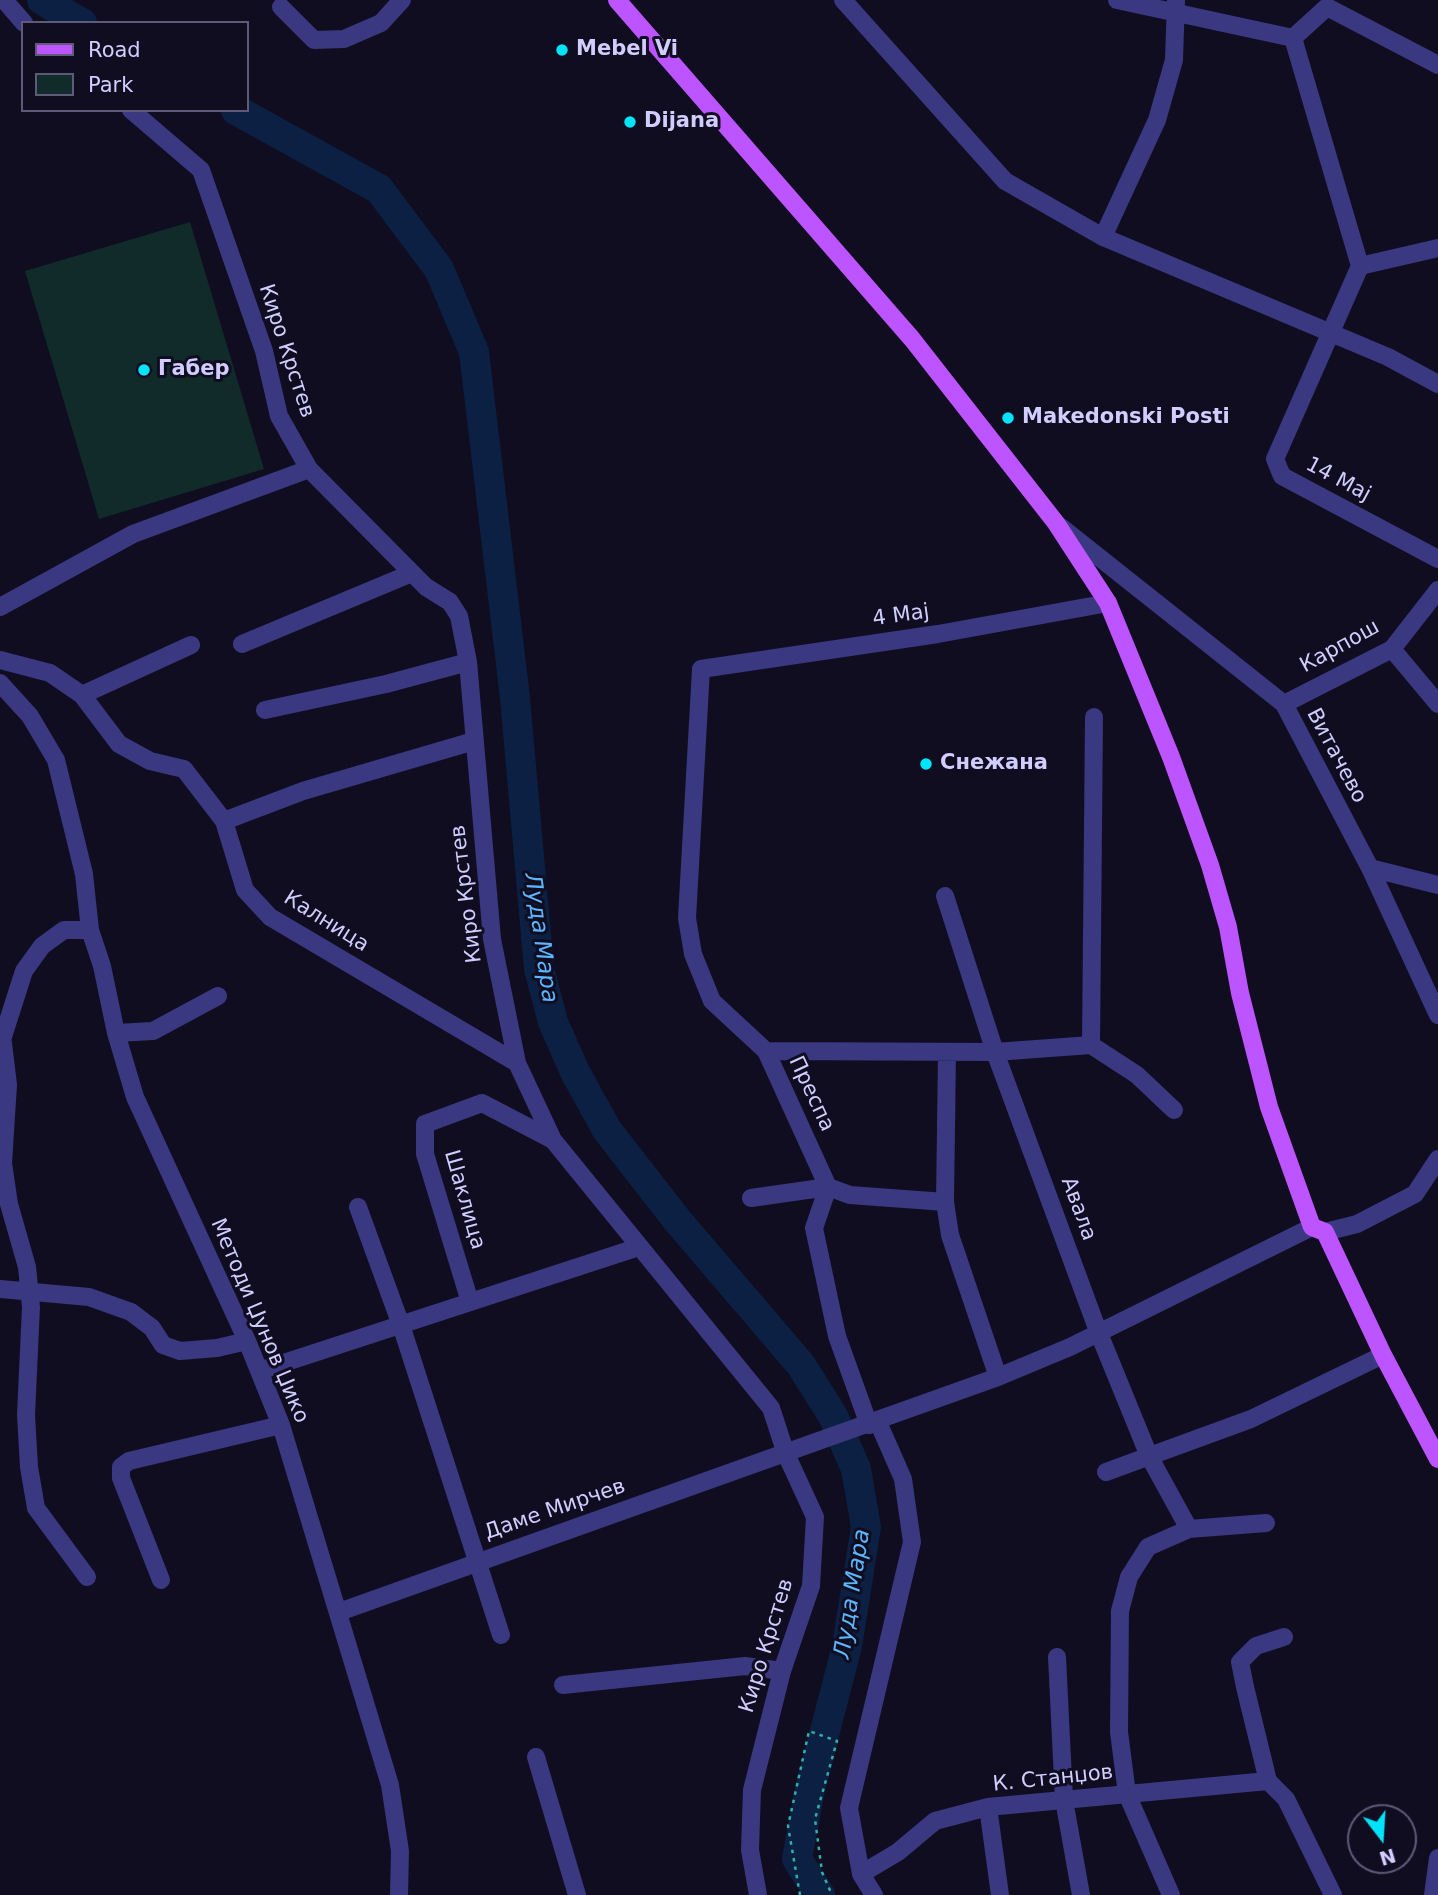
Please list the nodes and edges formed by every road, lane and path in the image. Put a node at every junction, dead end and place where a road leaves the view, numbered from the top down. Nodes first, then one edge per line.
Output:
1 (4, 0) edge
2 (402, 0) edge
3 (617, 0) edge
4 (844, 0) edge
5 (1117, 0) edge
6 (1325, 4) edge
7 (1177, 6) edge
8 (281, 7) dead end
9 (22, 21) edge
10 (1293, 38) junction
11 (1438, 65) edge
12 (133, 112) edge
13 (1103, 237) junction
14 (1438, 248) edge
15 (1360, 266) junction
16 (1329, 332) junction
17 (1438, 384) edge
18 (309, 469) junction
19 (1056, 523) junction
20 (1438, 559) edge
21 (412, 573) junction
22 (1438, 590) edge
23 (1108, 603) junction
24 (0, 607) edge
25 (242, 644) dead end
26 (191, 645) dead end
27 (1392, 649) junction
28 (0, 660) edge
29 (468, 662) junction
30 (701, 670) joint
31 (0, 683) edge
32 (82, 695) junction
33 (1284, 704) junction
34 (1438, 704) edge
35 (265, 710) dead end
36 (1094, 717) dead end
37 (474, 741) junction
38 (223, 821) junction
39 (1370, 867) junction
40 (1438, 885) edge
41 (945, 896) dead end
42 (90, 930) junction
43 (218, 996) dead end
44 (1438, 1015) edge
45 (116, 1033) junction
46 (2, 1044) edge
47 (1091, 1045) junction
48 (766, 1051) junction
49 (947, 1052) junction
50 (995, 1052) junction
51 (517, 1063) junction
52 (1174, 1110) dead end
53 (553, 1140) junction
54 (1438, 1159) edge
55 (828, 1187) junction
56 (751, 1198) dead end
57 (945, 1202) junction
58 (358, 1207) dead end
59 (1319, 1229) junction
60 (639, 1248) junction
61 (0, 1289) edge
62 (30, 1292) junction
63 (470, 1302) junction
64 (401, 1325) junction
65 (1098, 1331) junction
66 (247, 1341) junction
67 (1383, 1355) junction
68 (259, 1371) junction
69 (998, 1377) junction
70 (874, 1424) junction
71 (281, 1425) junction
72 (786, 1454) junction
73 (1149, 1455) junction
74 (1438, 1459) edge
75 (1105, 1472) dead end
76 (1266, 1523) dead end
77 (1189, 1529) junction
78 (477, 1561) junction
79 (87, 1577) dead end
80 (161, 1580) dead end
81 (339, 1612) junction
82 (501, 1635) dead end
83 (1284, 1637) dead end
84 (1057, 1657) dead end
85 (782, 1671) junction
86 (563, 1685) dead end
87 (536, 1757) dead end
88 (1268, 1781) junction
89 (1127, 1794) junction
90 (1064, 1800) junction
91 (988, 1807) junction
92 (1438, 1858) edge
93 (861, 1874) junction
94 (399, 1895) edge
95 (577, 1895) edge
96 (758, 1895) edge
97 (800, 1895) edge
98 (832, 1895) edge
99 (874, 1895) edge
100 (1000, 1895) edge
101 (1081, 1895) edge
102 (1171, 1895) edge
103 (1333, 1895) edge
104 (1433, 1895) edge

1 - 9 street
2 - 8 street
3 - 19 main road
4 - 13 street
5 - 7 street
6 - 10 street
6 - 11 street
7 - 10 street
7 - 13 street
10 - 15 street
12 - 18 street, Киро Крстев
13 - 16 street
14 - 15 street
15 - 16 street
16 - 17 street
16 - 20 street, 14 Мај
18 - 21 street, Киро Крстев
18 - 24 street
19 - 23 main road
19 - 33 street, Витачево
21 - 25 street
21 - 29 street, Киро Крстев
22 - 27 street, Карпош
23 - 30 street, 4 Мај
23 - 59 main road
26 - 32 street
27 - 33 street, Карпош
27 - 34 street
28 - 32 street, Калница
29 - 35 street
29 - 37 street, Киро Крстев
30 - 48 street, Преспа
31 - 42 street, Методи Џунов Џико
32 - 38 street, Калница
33 - 39 street, Витачево
36 - 47 street
37 - 38 street
37 - 51 street, Киро Крстев
38 - 51 street, Калница
39 - 40 street
39 - 44 street, Витачево
41 - 50 street, Авала
42 - 45 street, Методи Џунов Џико
42 - 46 street
43 - 45 street
45 - 66 street, Методи Џунов Џико
46 - 62 street
47 - 50 street
47 - 52 street
48 - 49 street
48 - 55 street, Преспа
49 - 50 street
49 - 57 street
50 - 65 street, Авала
51 - 53 street, Киро Крстев
53 - 60 street, Киро Крстев
53 - 63 street, Шаклица
54 - 59 street, Даме Мирчев
55 - 56 street
55 - 57 street
55 - 70 street
57 - 69 street
58 - 64 street
59 - 65 street, Даме Мирчев
59 - 67 main road
60 - 63 street
60 - 72 street, Киро Крстев
61 - 62 street
62 - 66 street
62 - 79 street
63 - 64 street
64 - 68 street
64 - 78 street
65 - 69 street, Даме Мирчев
65 - 73 street, Авала
66 - 68 street, Методи Џунов Џико
67 - 73 street
67 - 74 main road
68 - 71 street, Методи Џунов Џико
69 - 70 street, Даме Мирчев
70 - 72 street, Даме Мирчев
70 - 93 street
71 - 80 street
71 - 81 street, Методи Џунов Џико
72 - 78 street, Даме Мирчев
72 - 85 street, Киро Крстев
73 - 75 street
73 - 77 street, Авала
76 - 77 street
77 - 89 street
78 - 81 street, Даме Мирчев
78 - 82 street
81 - 94 street, Методи Џунов Џико
83 - 88 street
84 - 90 street
85 - 86 street
85 - 96 street, Киро Крстев
87 - 95 street
88 - 89 street, К. Станџов
88 - 103 street
89 - 90 street, К. Станџов
89 - 102 street
90 - 91 street, К. Станџов
90 - 101 street
91 - 93 street, К. Станџов
91 - 100 street
92 - 104 street
93 - 99 street
97 - 98 path

